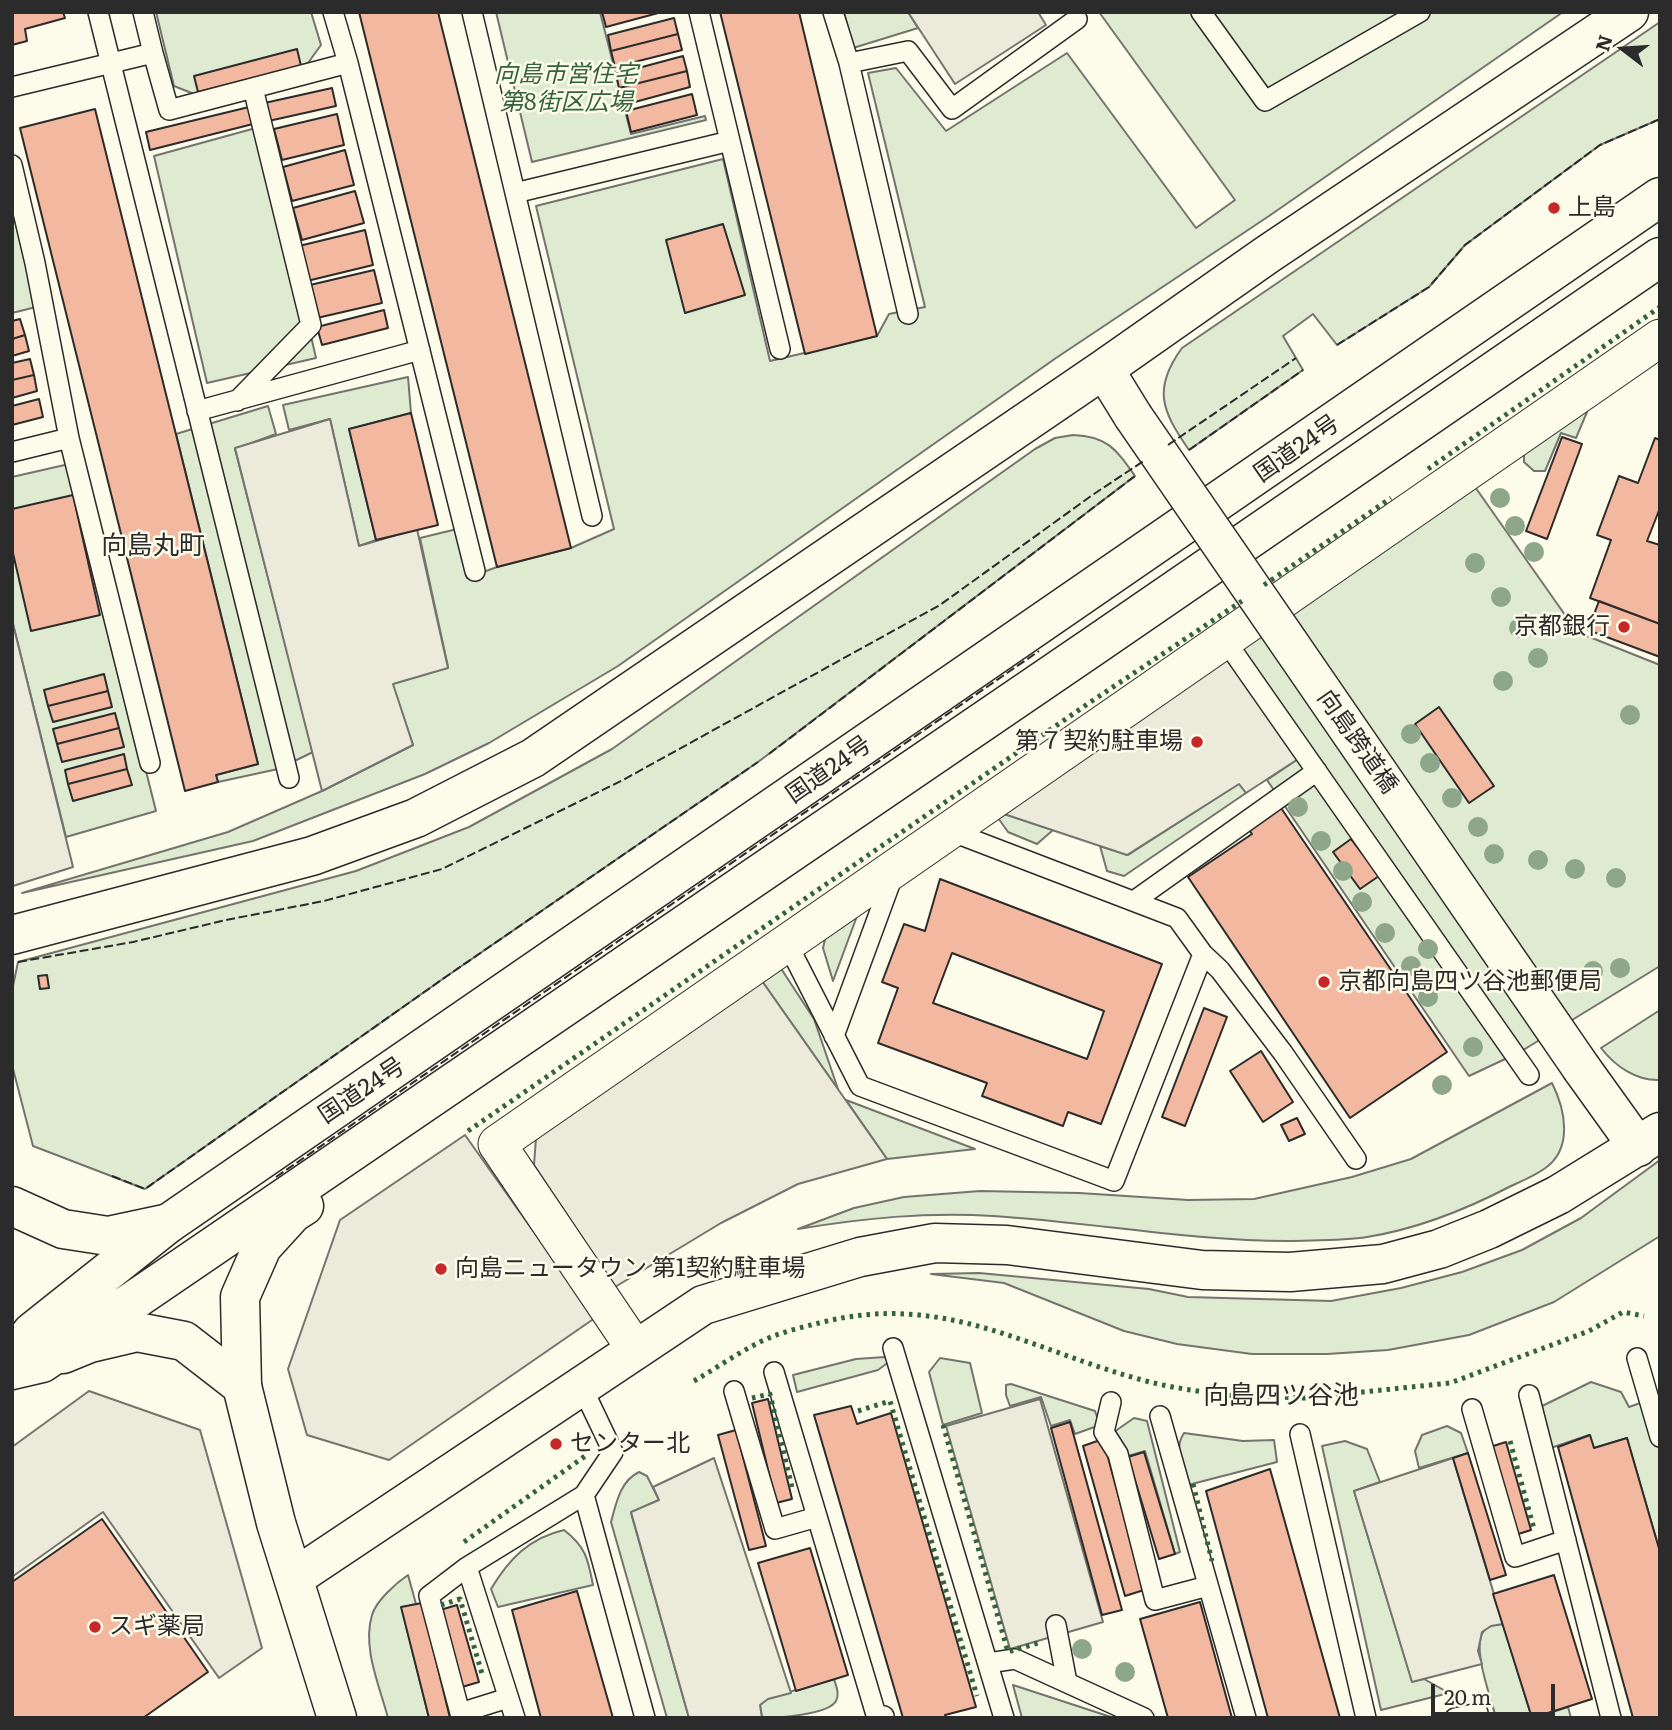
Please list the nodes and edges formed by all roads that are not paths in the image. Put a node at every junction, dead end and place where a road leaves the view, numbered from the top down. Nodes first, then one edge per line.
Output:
1 (98, 12) edge
2 (142, 12) edge
3 (332, 12) edge
4 (472, 12) edge
5 (699, 12) edge
6 (833, 12) edge
7 (1201, 12) edge
8 (1420, 12) edge
9 (1629, 12) edge
10 (1077, 19) dead end
11 (153, 54) junction
12 (348, 63) junction
13 (849, 63) junction
14 (110, 64) junction
15 (12, 87) edge
16 (253, 88) junction
17 (730, 141) junction
18 (12, 165) edge
19 (515, 193) junction
20 (1660, 197) edge
21 (1660, 257) edge
22 (908, 314) dead end
23 (1660, 338) edge
24 (780, 349) dead end
25 (420, 350) junction
26 (1104, 369) junction
27 (237, 401) junction
28 (197, 411) junction
29 (69, 438) junction
30 (12, 453) edge
31 (592, 516) dead end
32 (475, 571) dead end
33 (1225, 640) junction
34 (150, 763) dead end
35 (1317, 771) junction
36 (289, 778) dead end
37 (950, 831) junction
38 (896, 868) junction
39 (1134, 901) junction
40 (12, 935) edge
41 (787, 943) junction
42 (1203, 954) junction
43 (562, 1006) junction
44 (834, 1036) junction
45 (1529, 1075) dead end
46 (1649, 1139) edge
47 (1356, 1159) dead end
48 (12, 1206) edge
49 (169, 1223) junction
50 (894, 1348) dead end
51 (636, 1350) junction
52 (1637, 1358) dead end
53 (22, 1364) edge
54 (774, 1372) dead end
55 (242, 1386) junction
56 (582, 1387) junction
57 (734, 1391) dead end
58 (1529, 1395) dead end
59 (1111, 1402) dead end
60 (1472, 1409) dead end
61 (1160, 1416) dead end
62 (1300, 1434) dead end
63 (1660, 1437) edge
64 (584, 1495) junction
65 (817, 1517) junction
66 (1566, 1541) junction
67 (467, 1567) junction
68 (294, 1578) junction
69 (1208, 1586) junction
70 (1056, 1625) dead end
71 (988, 1663) junction
72 (1067, 1682) junction
73 (508, 1698) junction
74 (1478, 1713) dead end
75 (884, 1716) dead end
76 (337, 1718) edge
77 (515, 1718) edge
78 (645, 1718) edge
79 (1004, 1718) edge
80 (1144, 1718) edge
81 (1246, 1718) edge
82 (1366, 1718) edge
83 (1455, 1718) edge
84 (1611, 1718) edge

1 - 14 lane
2 - 11 lane
3 - 12 lane
4 - 19 lane
5 - 17 lane
6 - 13 lane
7 - 8 lane
9 - 26 main road
10 - 13 lane
11 - 14 lane
11 - 16 lane
12 - 16 lane
12 - 25 lane
13 - 22 lane
14 - 15 lane
14 - 28 lane
16 - 27 lane
17 - 19 lane
17 - 24 lane
18 - 29 lane
19 - 31 lane
20 - 49 main road, 国道24号
21 - 43 main road, 国道24号
23 - 33 street
25 - 27 lane
25 - 32 lane
26 - 40 main road
26 - 46 main road, 向島跨道橋, bridge
27 - 28 lane
28 - 36 lane
29 - 30 lane
29 - 34 lane
33 - 35 lane
33 - 37 street
35 - 39 lane
35 - 45 lane
37 - 38 street
37 - 39 lane
38 - 41 street
38 - 44 lane
39 - 42 lane
41 - 44 lane
41 - 51 street
42 - 44 lane
42 - 47 lane
43 - 53 main road, 国道24号
43 - 55 main road
46 - 51 main road
48 - 49 main road
49 - 53 main road, 国道24号
50 - 71 lane
51 - 56 main road
52 - 63 lane
53 - 55 main road
54 - 65 lane
55 - 68 main road
56 - 64 lane
56 - 68 main road
57 - 65 lane
58 - 66 lane
59 - 69 lane
60 - 66 lane
61 - 69 lane
62 - 82 lane
64 - 67 lane
64 - 78 lane
65 - 75 lane
66 - 84 lane
67 - 73 lane
67 - 73 lane
68 - 76 main road
69 - 81 lane
70 - 72 lane
71 - 72 lane
71 - 79 lane
72 - 80 lane
73 - 77 lane
74 - 83 lane

